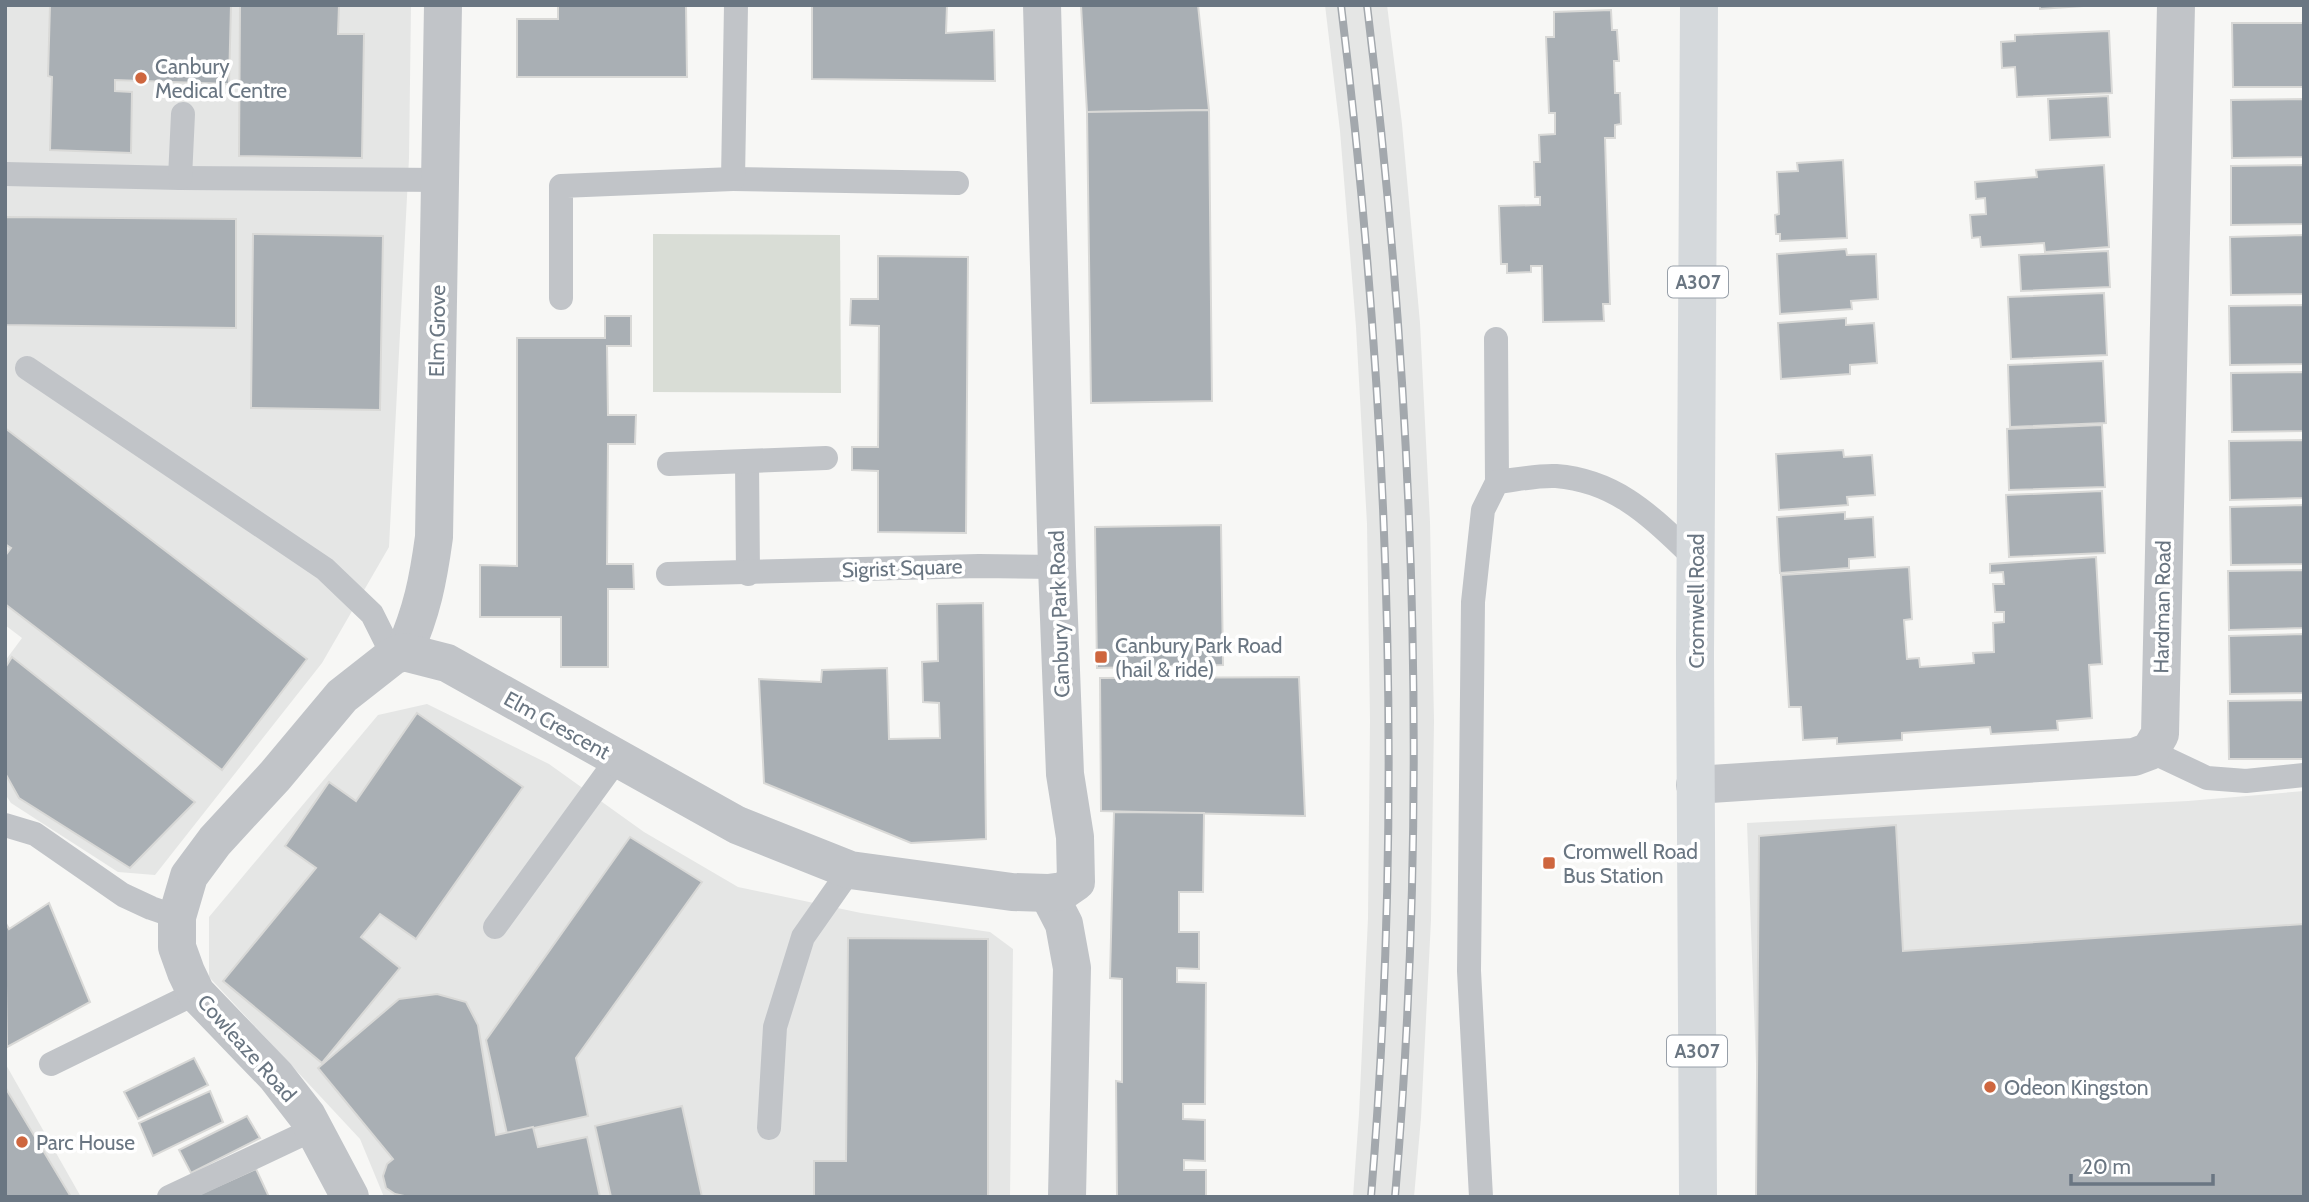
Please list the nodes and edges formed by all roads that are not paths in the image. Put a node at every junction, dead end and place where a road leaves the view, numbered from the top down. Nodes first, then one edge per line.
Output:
1 (443, 5) edge
2 (737, 5) edge
3 (1042, 5) edge
4 (1699, 5) edge
5 (2176, 5) edge
6 (183, 114) dead end
7 (5, 174) edge
8 (180, 178) junction
9 (733, 179) junction
10 (440, 180) junction
11 (957, 183) dead end
12 (561, 298) dead end
13 (1496, 339) dead end
14 (27, 368) dead end
15 (826, 458) dead end
16 (747, 461) junction
17 (669, 464) dead end
18 (1497, 482) junction
19 (1696, 559) junction
20 (1057, 567) junction
21 (748, 573) junction
22 (667, 574) dead end
23 (398, 654) junction
24 (2150, 751) junction
25 (618, 758) junction
26 (2304, 775) edge
27 (1695, 785) junction
28 (5, 825) edge
29 (850, 870) junction
30 (1048, 893) junction
31 (177, 917) junction
32 (495, 927) dead end
33 (196, 993) junction
34 (51, 1064) dead end
35 (769, 1128) dead end
36 (314, 1129) junction
37 (169, 1197) edge
38 (350, 1197) edge
39 (1067, 1197) edge
40 (1481, 1197) edge
41 (1698, 1197) edge

1 - 10 street, Elm Grove
2 - 9 lane
3 - 20 street, Canbury Park Road
4 - 19 main road, Cromwell Road / A307
5 - 24 street, Hardman Road
6 - 8 lane
7 - 8 lane
8 - 10 lane
9 - 11 lane
9 - 12 lane
10 - 23 street, Elm Grove
13 - 18 lane
14 - 23 lane
15 - 16 lane
16 - 17 lane
16 - 21 lane
18 - 19 lane
18 - 40 lane
19 - 27 main road, Cromwell Road / A307
20 - 21 lane, Sigrist Square
20 - 30 street, Canbury Park Road
21 - 22 lane, Sigrist Square
23 - 25 street, Elm Crescent
23 - 31 street
24 - 26 lane
24 - 27 street
25 - 29 street, Elm Crescent
25 - 32 lane
27 - 41 main road, Cromwell Road / A307
28 - 31 lane
29 - 30 street, Elm Crescent
29 - 35 lane
30 - 39 street
31 - 33 street, Cowleaze Road
33 - 34 lane
33 - 36 street, Cowleaze Road
36 - 37 lane
36 - 38 street, Cowleaze Road

